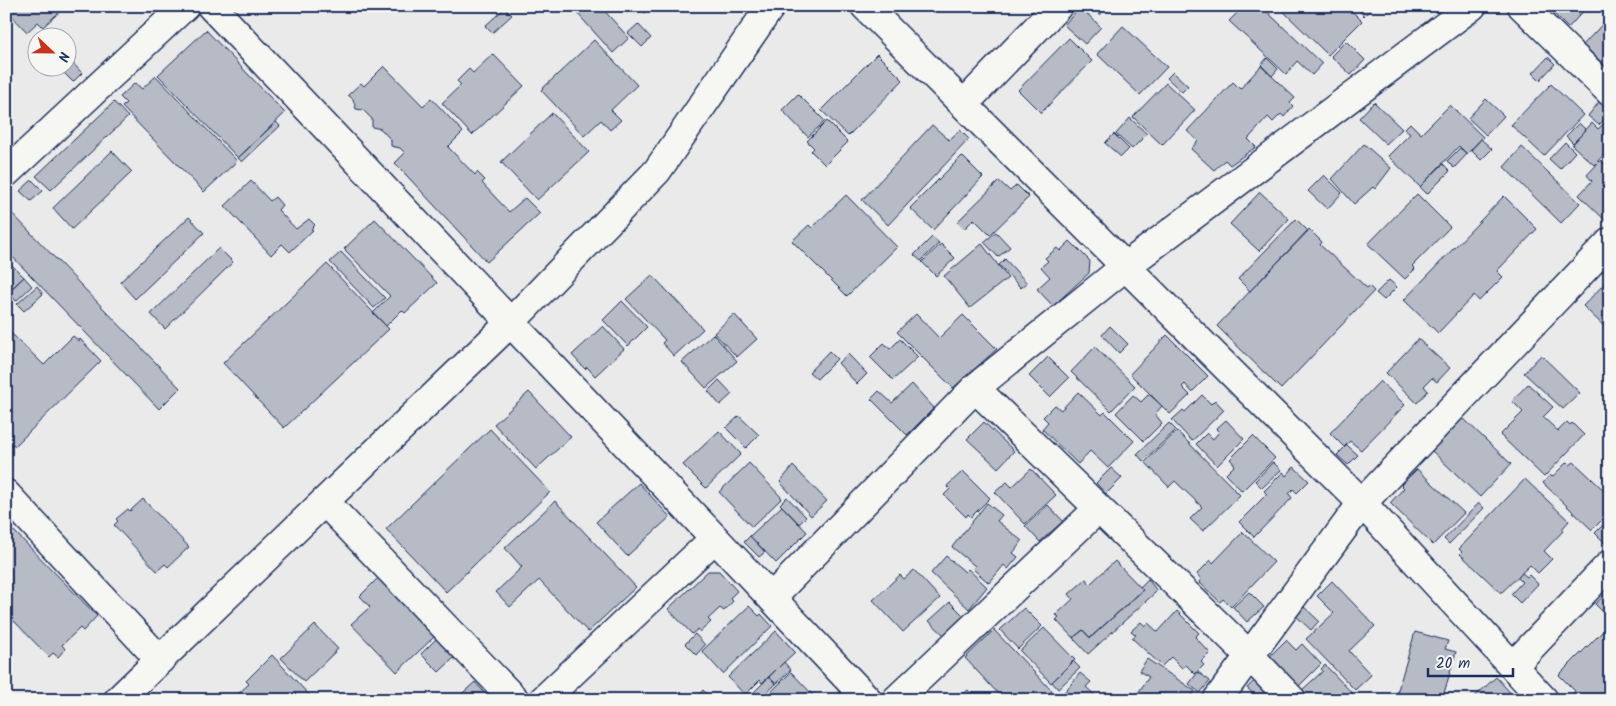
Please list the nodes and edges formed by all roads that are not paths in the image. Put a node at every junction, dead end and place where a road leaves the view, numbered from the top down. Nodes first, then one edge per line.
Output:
1 (185, 6) edge
2 (211, 6) edge
3 (771, 6) edge
4 (865, 6) edge
5 (1058, 6) edge
6 (1472, 6) edge
7 (1522, 6) edge
8 (1610, 92) edge
9 (964, 104) junction
10 (6, 173) edge
11 (1610, 242) edge
12 (1126, 266) junction
13 (511, 322) junction
14 (975, 388) junction
15 (6, 494) edge
16 (325, 502) junction
17 (1362, 504) junction
18 (1098, 509) junction
19 (714, 539) junction
20 (1610, 564) edge
21 (772, 597) junction
22 (1250, 656) junction
23 (160, 660) junction
24 (1513, 666) junction
25 (118, 700) edge
26 (515, 700) edge
27 (543, 700) edge
28 (868, 700) edge
29 (896, 700) edge
30 (1217, 700) edge
31 (1292, 700) edge
32 (1544, 700) edge

1 - 10 street
2 - 13 street
3 - 13 street
4 - 9 street
5 - 9 street
6 - 12 street
7 - 8 street
9 - 12 street
11 - 17 street
12 - 14 street
12 - 17 street
13 - 16 street
13 - 19 street
14 - 18 street
14 - 21 street
15 - 23 street
16 - 23 street
16 - 26 street
17 - 22 street
17 - 24 street
18 - 22 street
18 - 29 street
19 - 21 street
19 - 27 street
20 - 24 street
21 - 28 street
22 - 30 street
22 - 31 street
23 - 25 street
24 - 32 street

